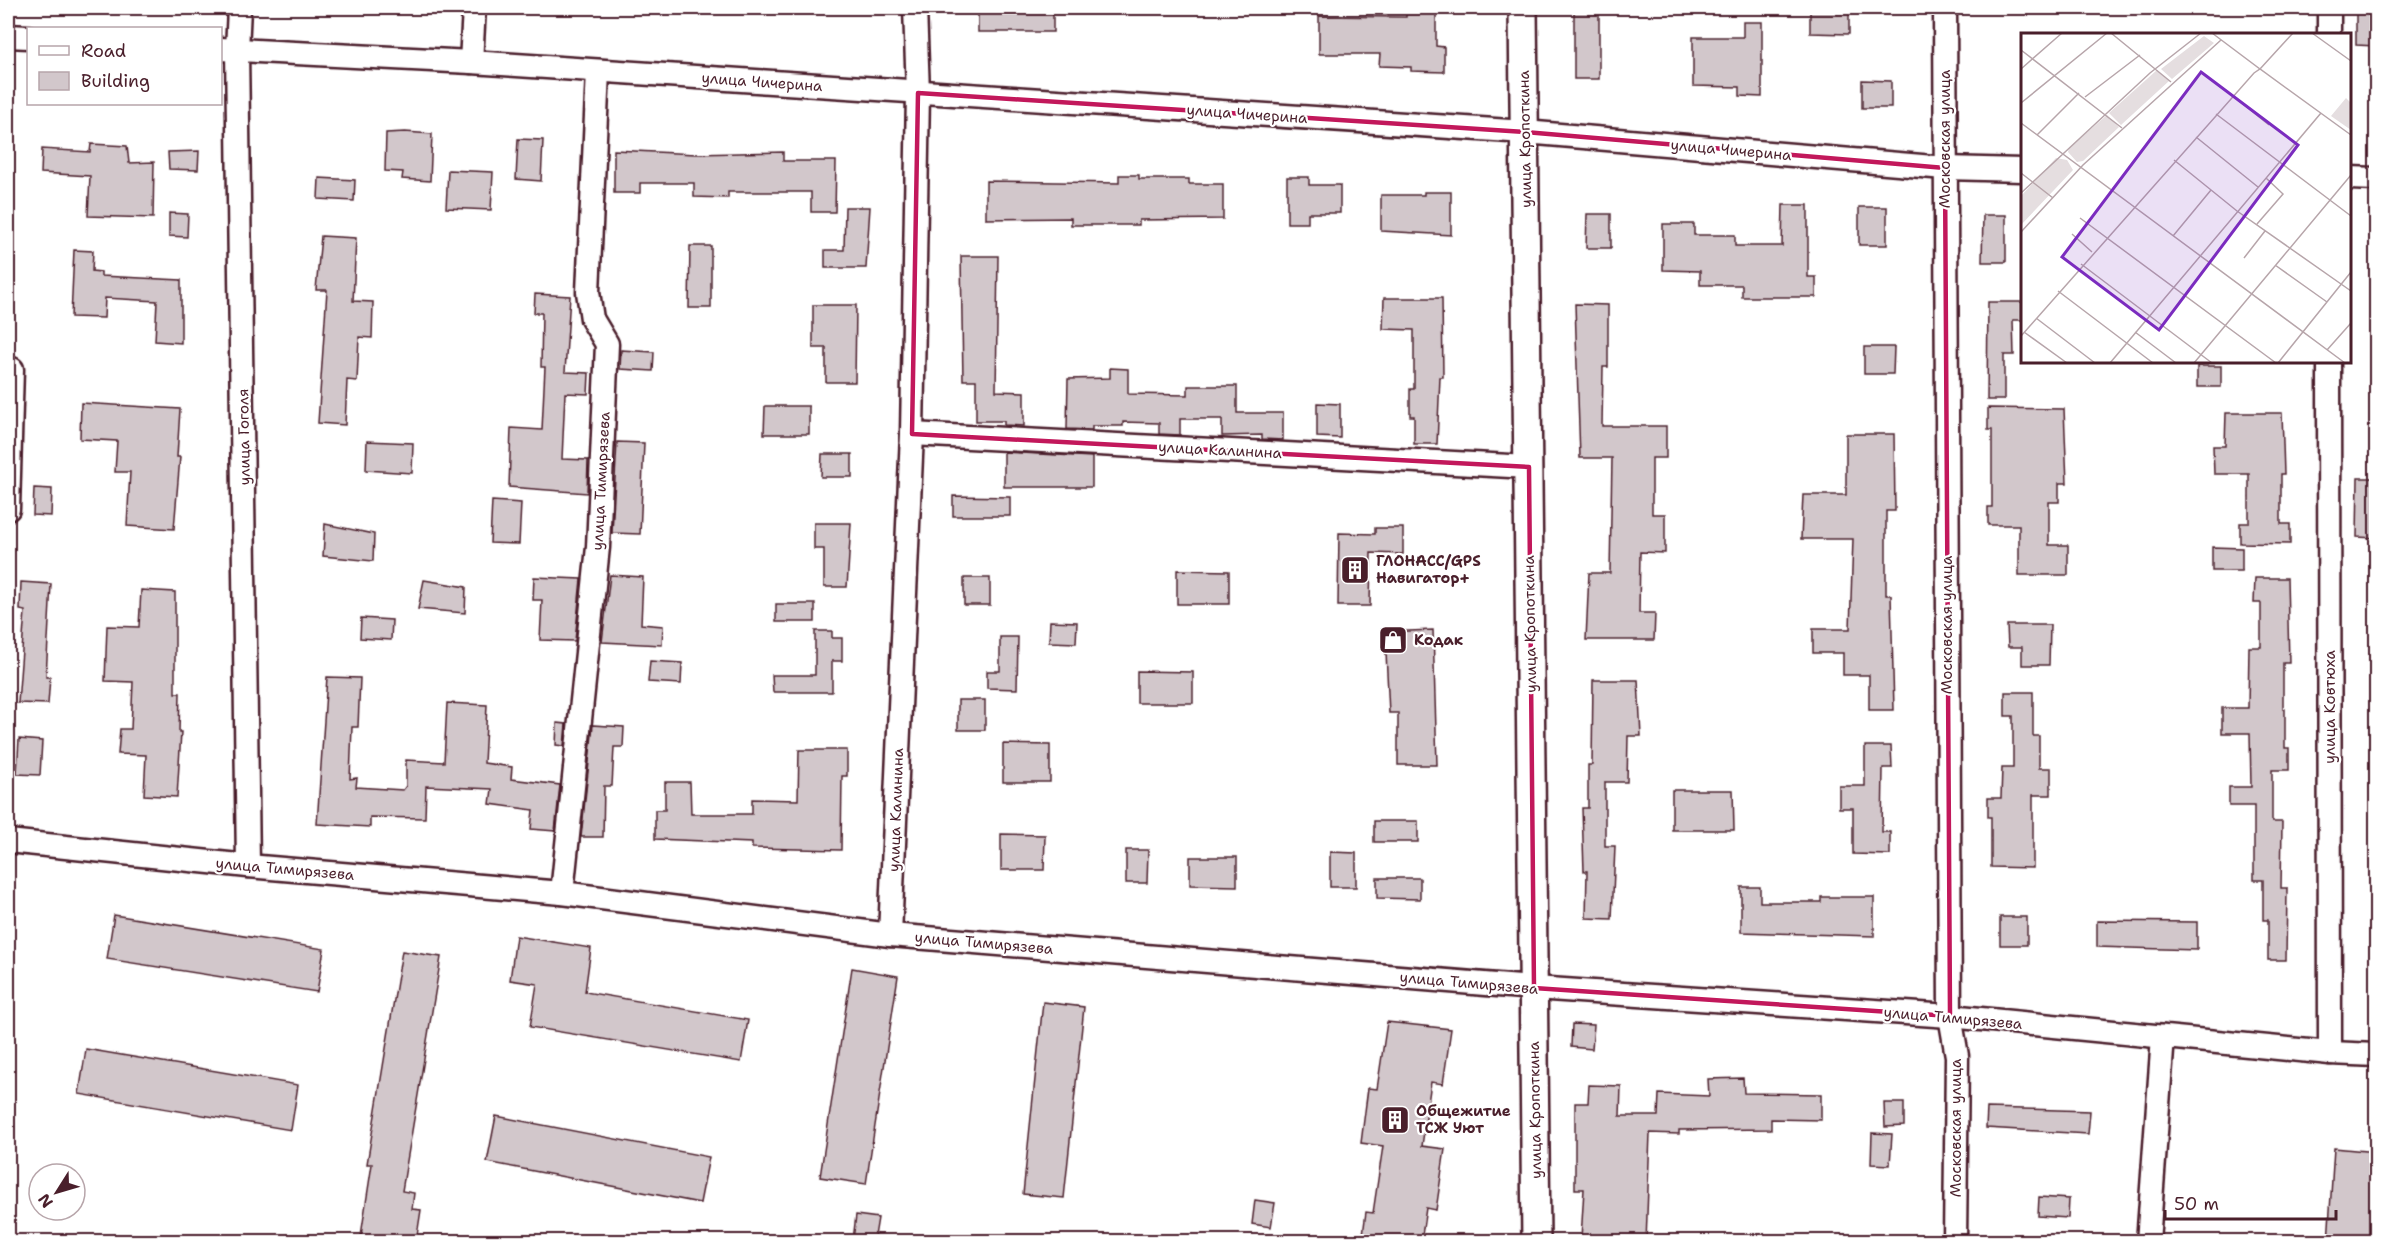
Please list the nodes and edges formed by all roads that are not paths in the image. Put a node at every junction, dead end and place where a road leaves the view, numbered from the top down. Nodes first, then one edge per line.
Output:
1 (239, 8) edge
2 (474, 8) edge
3 (915, 8) edge
4 (1523, 8) edge
5 (1945, 8) edge
6 (2329, 8) edge
7 (2329, 33) edge
8 (8, 36) edge
9 (27, 37) edge
10 (229, 50) edge
11 (471, 62) junction
12 (598, 71) junction
13 (918, 93) junction
14 (1525, 132) junction
15 (1944, 168) junction
16 (2021, 170) edge
17 (2351, 178) edge
18 (2376, 179) edge
19 (2329, 363) edge
20 (12, 369) dead end
21 (912, 434) junction
22 (1529, 467) junction
23 (8, 509) edge
24 (8, 841) edge
25 (248, 866) junction
26 (562, 893) junction
27 (890, 935) junction
28 (1534, 988) junction
29 (1950, 1016) junction
30 (2163, 1037) junction
31 (2330, 1053) junction
32 (2376, 1055) edge
33 (1536, 1242) edge
34 (1955, 1242) edge
35 (2148, 1242) edge

1 - 10 street, улица Гоголя
2 - 11 street
3 - 13 street, улица Калинина
4 - 14 main road, улица Кропоткина
5 - 15 street, Московская улица
6 - 7 street
8 - 9 street
10 - 11 street, улица Чичерина
10 - 25 street, улица Гоголя
11 - 12 street, улица Чичерина
12 - 13 street, улица Чичерина
12 - 26 street, улица Тимирязева
13 - 14 street, улица Чичерина
13 - 21 street, улица Калинина
14 - 15 street, улица Чичерина
14 - 22 main road, улица Кропоткина
15 - 16 street, улица Чичерина
15 - 29 street, Московская улица
17 - 18 street
19 - 31 street, улица Ковтюха
20 - 23 street
21 - 22 street, улица Калинина
21 - 27 street, улица Калинина
22 - 28 main road, улица Кропоткина
24 - 25 street, улица Тимирязева
25 - 26 street, улица Тимирязева
26 - 27 street, улица Тимирязева
27 - 28 street, улица Тимирязева
28 - 29 street, улица Тимирязева
28 - 33 main road, улица Кропоткина
29 - 30 street, улица Тимирязева
29 - 34 street, Московская улица
30 - 31 street, улица Тимирязева
30 - 35 street
31 - 32 street, улица Тимирязева

